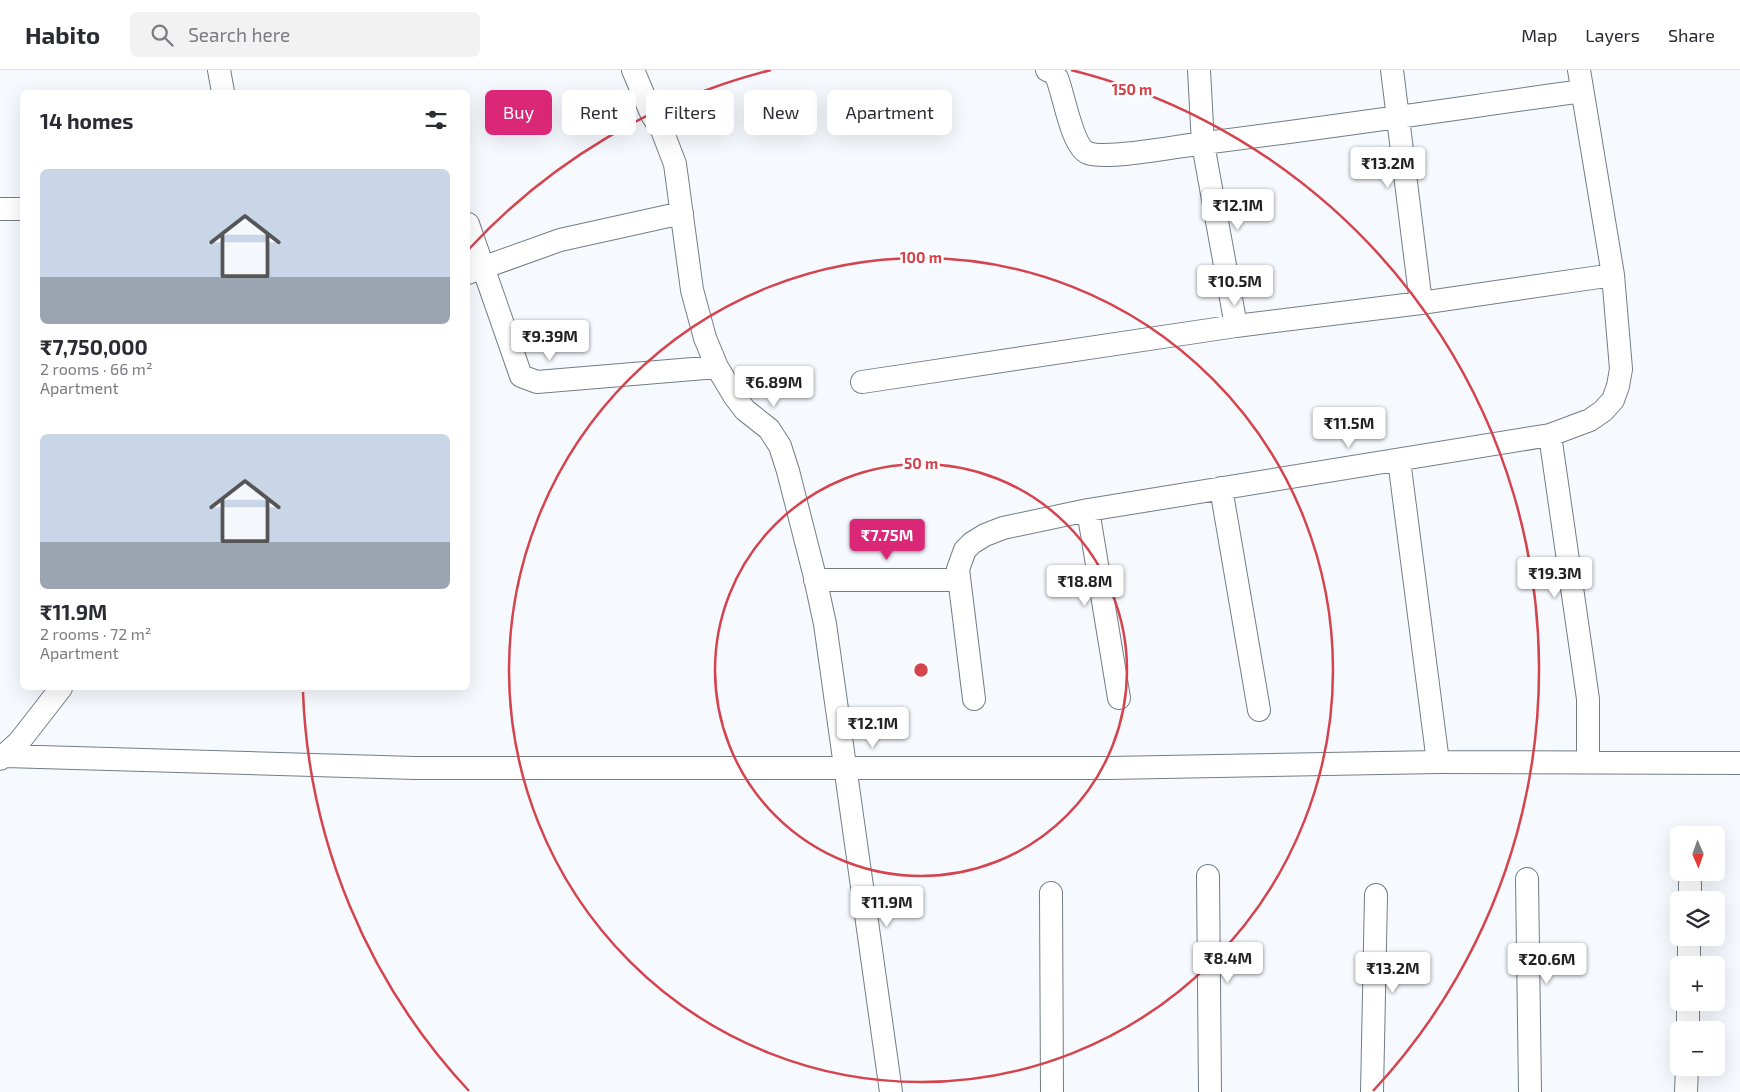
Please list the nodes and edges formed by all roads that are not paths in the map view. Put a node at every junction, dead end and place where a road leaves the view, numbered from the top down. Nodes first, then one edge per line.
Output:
1 (218, 70) edge
2 (633, 70) edge
3 (1047, 70) edge
4 (1199, 70) edge
5 (1392, 70) edge
6 (1580, 80) edge
7 (223, 90) edge
8 (1398, 117) junction
9 (1203, 144) junction
10 (0, 209) edge
11 (20, 209) edge
12 (682, 213) junction
13 (470, 236) edge
14 (476, 270) edge
15 (1613, 275) junction
16 (1421, 303) junction
17 (1236, 326) junction
18 (717, 367) junction
19 (862, 382) dead end
20 (1550, 435) junction
21 (1399, 460) junction
22 (1221, 488) junction
23 (1088, 510) junction
24 (815, 580) junction
25 (958, 580) junction
26 (59, 690) edge
27 (1119, 698) dead end
28 (974, 700) dead end
29 (1259, 710) dead end
30 (3, 757) edge
31 (1438, 762) junction
32 (1588, 762) junction
33 (1740, 763) edge
34 (846, 768) junction
35 (1208, 876) dead end
36 (1527, 879) dead end
37 (1051, 893) dead end
38 (1376, 895) dead end
39 (1687, 1076) edge
40 (892, 1092) edge
41 (1052, 1092) edge
42 (1210, 1092) edge
43 (1372, 1092) edge
44 (1530, 1092) edge
45 (1686, 1092) edge

1 - 7 street
2 - 12 street
3 - 9 street
4 - 9 street
5 - 8 street
6 - 8 street
6 - 15 street
8 - 9 street
8 - 16 street
9 - 17 street
10 - 11 street
12 - 14 street
12 - 18 street
13 - 14 street
14 - 18 street
15 - 16 street
15 - 20 street
16 - 17 street
17 - 19 street
18 - 24 street
20 - 21 street
20 - 32 street
21 - 22 street
21 - 31 street
22 - 23 street
22 - 29 street
23 - 25 street
23 - 27 street
24 - 25 street
24 - 34 street
25 - 28 street
26 - 30 street
30 - 34 street
31 - 32 street
31 - 34 street
32 - 33 street
34 - 40 street
35 - 42 street
36 - 44 street
37 - 41 street
38 - 43 street
39 - 45 street

